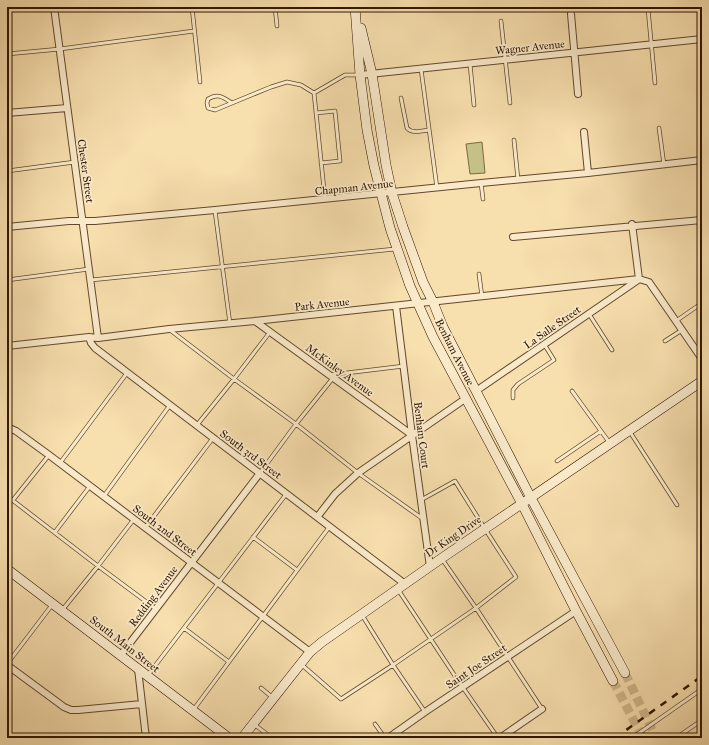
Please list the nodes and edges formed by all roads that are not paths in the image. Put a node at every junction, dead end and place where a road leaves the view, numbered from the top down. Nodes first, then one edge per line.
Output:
1 (54, 7) edge
2 (192, 7) edge
3 (275, 7) edge
4 (356, 7) edge
5 (648, 9) dead end
6 (571, 14) dead end
7 (501, 21) dead end
8 (278, 26) dead end
9 (194, 31) junction
10 (702, 39) edge
11 (652, 44) junction
12 (60, 49) junction
13 (575, 53) junction
14 (7, 54) edge
15 (505, 60) junction
16 (470, 64) junction
17 (421, 69) junction
18 (372, 74) junction
19 (360, 75) junction
20 (200, 82) dead end
21 (655, 83) dead end
22 (314, 94) junction
23 (578, 94) dead end
24 (401, 98) dead end
25 (232, 103) junction
26 (510, 103) dead end
27 (474, 105) dead end
28 (67, 108) junction
29 (7, 113) edge
30 (316, 113) junction
31 (659, 128) dead end
32 (429, 130) junction
33 (584, 132) dead end
34 (514, 140) dead end
35 (702, 160) edge
36 (75, 162) junction
37 (321, 164) junction
38 (664, 165) junction
39 (7, 171) edge
40 (588, 173) junction
41 (518, 180) junction
42 (481, 183) junction
43 (437, 188) junction
44 (392, 193) junction
45 (380, 194) junction
46 (482, 199) dead end
47 (325, 200) junction
48 (215, 210) junction
49 (702, 220) edge
50 (83, 221) junction
51 (632, 225) junction
52 (7, 227) edge
53 (513, 237) dead end
54 (397, 249) junction
55 (222, 267) junction
56 (89, 269) junction
57 (480, 274) dead end
58 (639, 279) junction
59 (7, 280) edge
60 (91, 280) junction
61 (482, 297) junction
62 (433, 302) junction
63 (702, 303) edge
64 (418, 304) junction
65 (396, 306) junction
66 (589, 313) junction
67 (676, 321) junction
68 (255, 322) junction
69 (230, 324) junction
70 (169, 329) junction
71 (682, 330) junction
72 (270, 332) junction
73 (89, 337) junction
74 (98, 338) junction
75 (665, 341) dead end
76 (544, 344) junction
77 (7, 346) edge
78 (612, 350) dead end
79 (702, 359) edge
80 (404, 366) junction
81 (128, 373) junction
82 (331, 376) junction
83 (234, 379) junction
84 (702, 381) edge
85 (476, 391) junction
86 (572, 391) dead end
87 (513, 398) dead end
88 (465, 399) junction
89 (170, 405) junction
90 (296, 424) junction
91 (197, 425) junction
92 (7, 427) edge
93 (601, 431) junction
94 (629, 431) junction
95 (412, 435) junction
96 (213, 438) junction
97 (610, 444) junction
98 (49, 455) junction
99 (557, 461) dead end
100 (60, 463) junction
101 (260, 473) junction
102 (358, 473) junction
103 (90, 486) junction
104 (287, 493) junction
105 (7, 496) edge
106 (104, 496) junction
107 (531, 498) junction
108 (13, 500) junction
109 (421, 500) junction
110 (522, 504) junction
111 (677, 505) dead end
112 (318, 516) junction
113 (134, 519) junction
114 (423, 519) junction
115 (330, 526) junction
116 (145, 528) junction
117 (485, 529) junction
118 (55, 532) junction
119 (253, 537) junction
120 (442, 558) junction
121 (191, 562) junction
122 (98, 566) junction
123 (430, 566) junction
124 (7, 568) edge
125 (297, 570) junction
126 (218, 583) junction
127 (402, 587) junction
128 (53, 604) junction
129 (476, 608) junction
130 (156, 609) junction
131 (62, 611) junction
132 (576, 611) junction
133 (361, 614) junction
134 (262, 616) junction
135 (184, 628) junction
136 (431, 639) junction
137 (310, 652) junction
138 (120, 656) junction
139 (508, 657) junction
140 (229, 662) junction
141 (7, 664) edge
142 (301, 664) junction
143 (393, 666) junction
144 (138, 669) junction
145 (625, 673) tunnel mouth
146 (147, 676) junction
147 (613, 681) tunnel mouth
148 (463, 687) junction
149 (261, 688) dead end
150 (702, 689) edge
151 (274, 698) junction
152 (142, 704) junction
153 (542, 709) joint
154 (192, 711) junction
155 (425, 712) junction
156 (702, 720) edge
157 (253, 724) junction
158 (375, 724) dead end
159 (7, 734) edge
160 (12, 738) edge
161 (146, 738) edge
162 (229, 738) edge
163 (242, 738) edge
164 (272, 738) edge
165 (385, 738) edge
166 (388, 738) edge
167 (499, 738) edge
168 (632, 738) edge
169 (676, 738) edge

1 - 12 street, Chester Street
2 - 9 lane
3 - 8 lane
4 - 18 main road, Benham Avenue
4 - 19 main road, Benham Avenue
5 - 11 lane
6 - 13 street
7 - 15 lane
9 - 12 lane
9 - 20 lane
10 - 11 street, Wagner Avenue
11 - 13 street, Wagner Avenue
11 - 21 lane
12 - 14 lane
12 - 28 street, Chester Street
13 - 15 street, Wagner Avenue
13 - 23 street
15 - 16 street, Wagner Avenue
15 - 26 lane
16 - 17 street, Wagner Avenue
16 - 27 lane
17 - 18 street, Wagner Avenue
17 - 32 lane
18 - 19 street, Wagner Avenue
18 - 44 main road, Benham Avenue
19 - 22 lane
19 - 45 main road, Benham Avenue
22 - 25 lane
22 - 30 lane
24 - 32 lane
25 - 25 lane
28 - 29 street
28 - 36 street, Chester Street
30 - 37 lane
30 - 37 lane
31 - 38 lane
32 - 43 lane
33 - 40 street
34 - 41 lane
35 - 38 street, Chapman Avenue
36 - 39 lane
36 - 50 street, Chester Street
37 - 47 lane
38 - 40 street, Chapman Avenue
40 - 41 street, Chapman Avenue
41 - 42 street, Chapman Avenue
42 - 43 street, Chapman Avenue
42 - 46 lane
43 - 44 street, Chapman Avenue
44 - 45 street, Chapman Avenue
44 - 62 main road, Benham Avenue
45 - 47 street, Chapman Avenue
45 - 54 main road, Benham Avenue
47 - 48 street, Chapman Avenue
48 - 50 street, Chapman Avenue
48 - 55 lane
49 - 51 street
50 - 52 street, Chapman Avenue
50 - 56 street, Chester Street
51 - 53 street
51 - 58 street
54 - 55 lane
54 - 64 main road, Benham Avenue
55 - 60 lane
55 - 69 lane
56 - 59 lane
56 - 60 street, Chester Street
57 - 61 lane
58 - 61 street, Park Avenue
58 - 66 street, La Salle Street
58 - 67 street
60 - 74 street, Chester Street
61 - 62 street, Park Avenue
62 - 64 street, Park Avenue
62 - 85 main road, Benham Avenue
63 - 67 lane
64 - 65 street, Park Avenue
64 - 88 main road, Benham Avenue
65 - 68 street, Park Avenue
65 - 80 street, Benham Court
66 - 76 street, La Salle Street
66 - 78 lane
67 - 71 street
68 - 69 street, Park Avenue
68 - 72 street, McKinley Avenue
69 - 70 street, Park Avenue
70 - 74 street, Park Avenue
70 - 83 lane
71 - 75 lane
71 - 79 street
72 - 82 street, McKinley Avenue
72 - 83 lane
73 - 74 street, Park Avenue
73 - 77 street, Park Avenue
73 - 81 street, South 3rd Street
76 - 85 street, La Salle Street
76 - 87 lane
80 - 82 lane
80 - 95 street, Benham Court
81 - 89 street, South 3rd Street
81 - 100 lane
82 - 90 lane
82 - 95 street, McKinley Avenue
83 - 90 lane
83 - 91 lane
84 - 94 main road, Dr King Drive
85 - 107 main road, Benham Avenue
86 - 93 lane
88 - 95 street
88 - 110 main road, Benham Avenue
89 - 91 street, South 3rd Street
89 - 106 lane
90 - 101 lane
90 - 102 lane
91 - 96 street, South 3rd Street
92 - 98 street, South 2nd Street
93 - 97 lane
93 - 99 lane
94 - 97 main road, Dr King Drive
94 - 111 lane
95 - 102 street
95 - 109 street, Benham Court
96 - 101 street, South 3rd Street
96 - 116 lane
97 - 107 main road, Dr King Drive
98 - 100 street, South 2nd Street
98 - 108 lane
100 - 103 street, South 2nd Street
101 - 104 street, South 3rd Street
101 - 121 street, Redding Avenue
102 - 112 street
102 - 114 lane
103 - 106 street, South 2nd Street
103 - 118 lane
104 - 112 street, South 3rd Street
104 - 119 lane
105 - 108 lane
106 - 113 street, South 2nd Street
107 - 110 main road, Dr King Drive
107 - 145 main road, Benham Avenue
108 - 118 lane
109 - 114 street, Benham Court
109 - 117 lane
110 - 117 main road, Dr King Drive
110 - 132 main road, Benham Avenue
112 - 115 street, South 3rd Street
113 - 116 street, South 2nd Street
113 - 122 lane
114 - 123 street, Benham Court
115 - 125 lane
115 - 127 street, South 3rd Street
116 - 121 street, South 2nd Street
117 - 120 main road, Dr King Drive
117 - 129 lane
118 - 122 lane
119 - 125 lane
119 - 126 lane
120 - 123 main road, Dr King Drive
120 - 129 lane
121 - 126 street, South 2nd Street
121 - 130 street, Redding Avenue
122 - 130 lane
122 - 131 lane
123 - 127 main road, Dr King Drive
124 - 128 main road, South Main Street
125 - 134 lane
126 - 134 street, South 2nd Street
126 - 135 lane
127 - 133 main road, Dr King Drive
127 - 136 lane
128 - 131 main road, South Main Street
128 - 141 lane
129 - 136 lane
129 - 139 lane
130 - 138 street, Redding Avenue
131 - 138 main road, South Main Street
132 - 139 street, Saint Joe Street
132 - 147 main road, Benham Avenue
133 - 137 main road, Dr King Drive
133 - 143 lane
134 - 137 street, South 2nd Street
134 - 140 lane
135 - 140 lane
135 - 146 lane
136 - 143 lane
136 - 148 lane
137 - 142 main road, Dr King Drive
138 - 144 main road, South Main Street
139 - 148 street, Saint Joe Street
139 - 153 lane
140 - 154 lane
141 - 152 street
142 - 143 lane
142 - 151 main road, Dr King Drive
143 - 155 lane
144 - 146 main road, South Main Street
144 - 152 street
146 - 154 main road, South Main Street
148 - 155 street, Saint Joe Street
148 - 167 lane
149 - 151 lane
150 - 168 lane
151 - 157 main road, Dr King Drive
152 - 161 street
153 - 167 street
154 - 162 main road, South Main Street
155 - 166 street, Saint Joe Street
156 - 169 lane
157 - 163 main road, Dr King Drive
157 - 164 lane
158 - 165 lane
159 - 160 street

